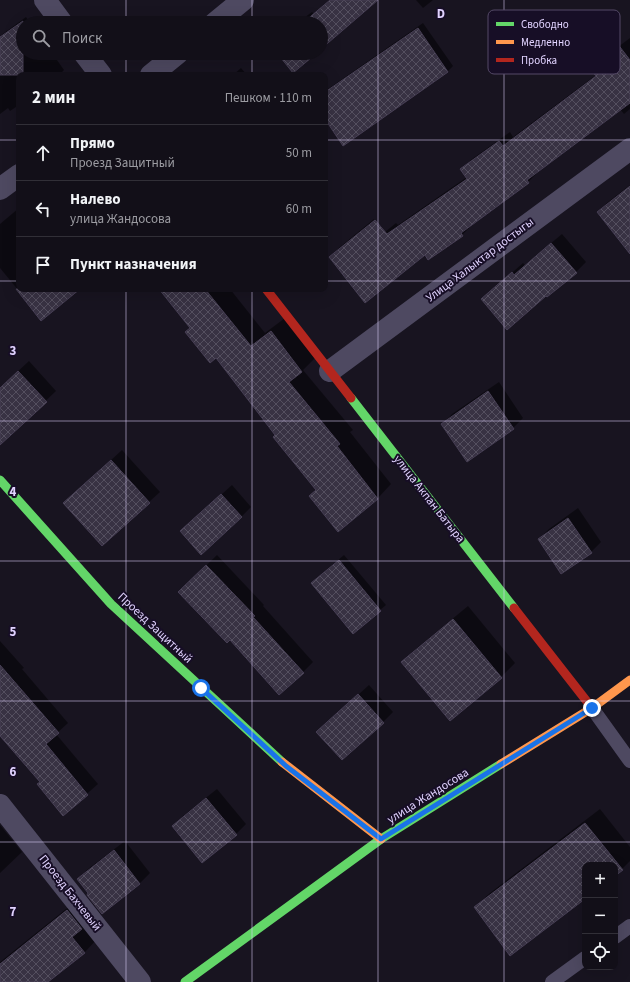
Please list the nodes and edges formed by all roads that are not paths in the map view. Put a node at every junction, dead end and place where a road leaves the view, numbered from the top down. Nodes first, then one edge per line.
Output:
1 (45, 0) edge
2 (243, 0) edge
3 (57, 16) edge
4 (224, 16) edge
5 (89, 60) edge
6 (169, 60) edge
7 (99, 72) edge
8 (155, 72) edge
9 (630, 148) edge
10 (16, 177) edge
11 (0, 189) edge
12 (268, 292) edge
13 (330, 371) junction
14 (0, 480) edge
15 (630, 680) edge
16 (592, 708) junction
17 (630, 761) edge
18 (0, 805) edge
19 (381, 839) junction
20 (630, 926) edge
21 (618, 935) edge
22 (582, 960) edge
23 (140, 982) edge
24 (185, 982) edge
25 (552, 982) edge

1 - 3 street
2 - 4 street
5 - 7 street
6 - 8 street
9 - 13 street, Улица Халыктар достыгы
10 - 11 street
12 - 13 street, улица Акпан Батыра
13 - 16 street, улица Акпан Батыра
14 - 19 street, Проезд Защитный
15 - 16 street, улица Жандосова
16 - 17 lane
16 - 19 street, улица Жандосова
18 - 23 street, Проезд Бахчевый
19 - 24 street, улица Жандосова
20 - 21 lane
22 - 25 lane

